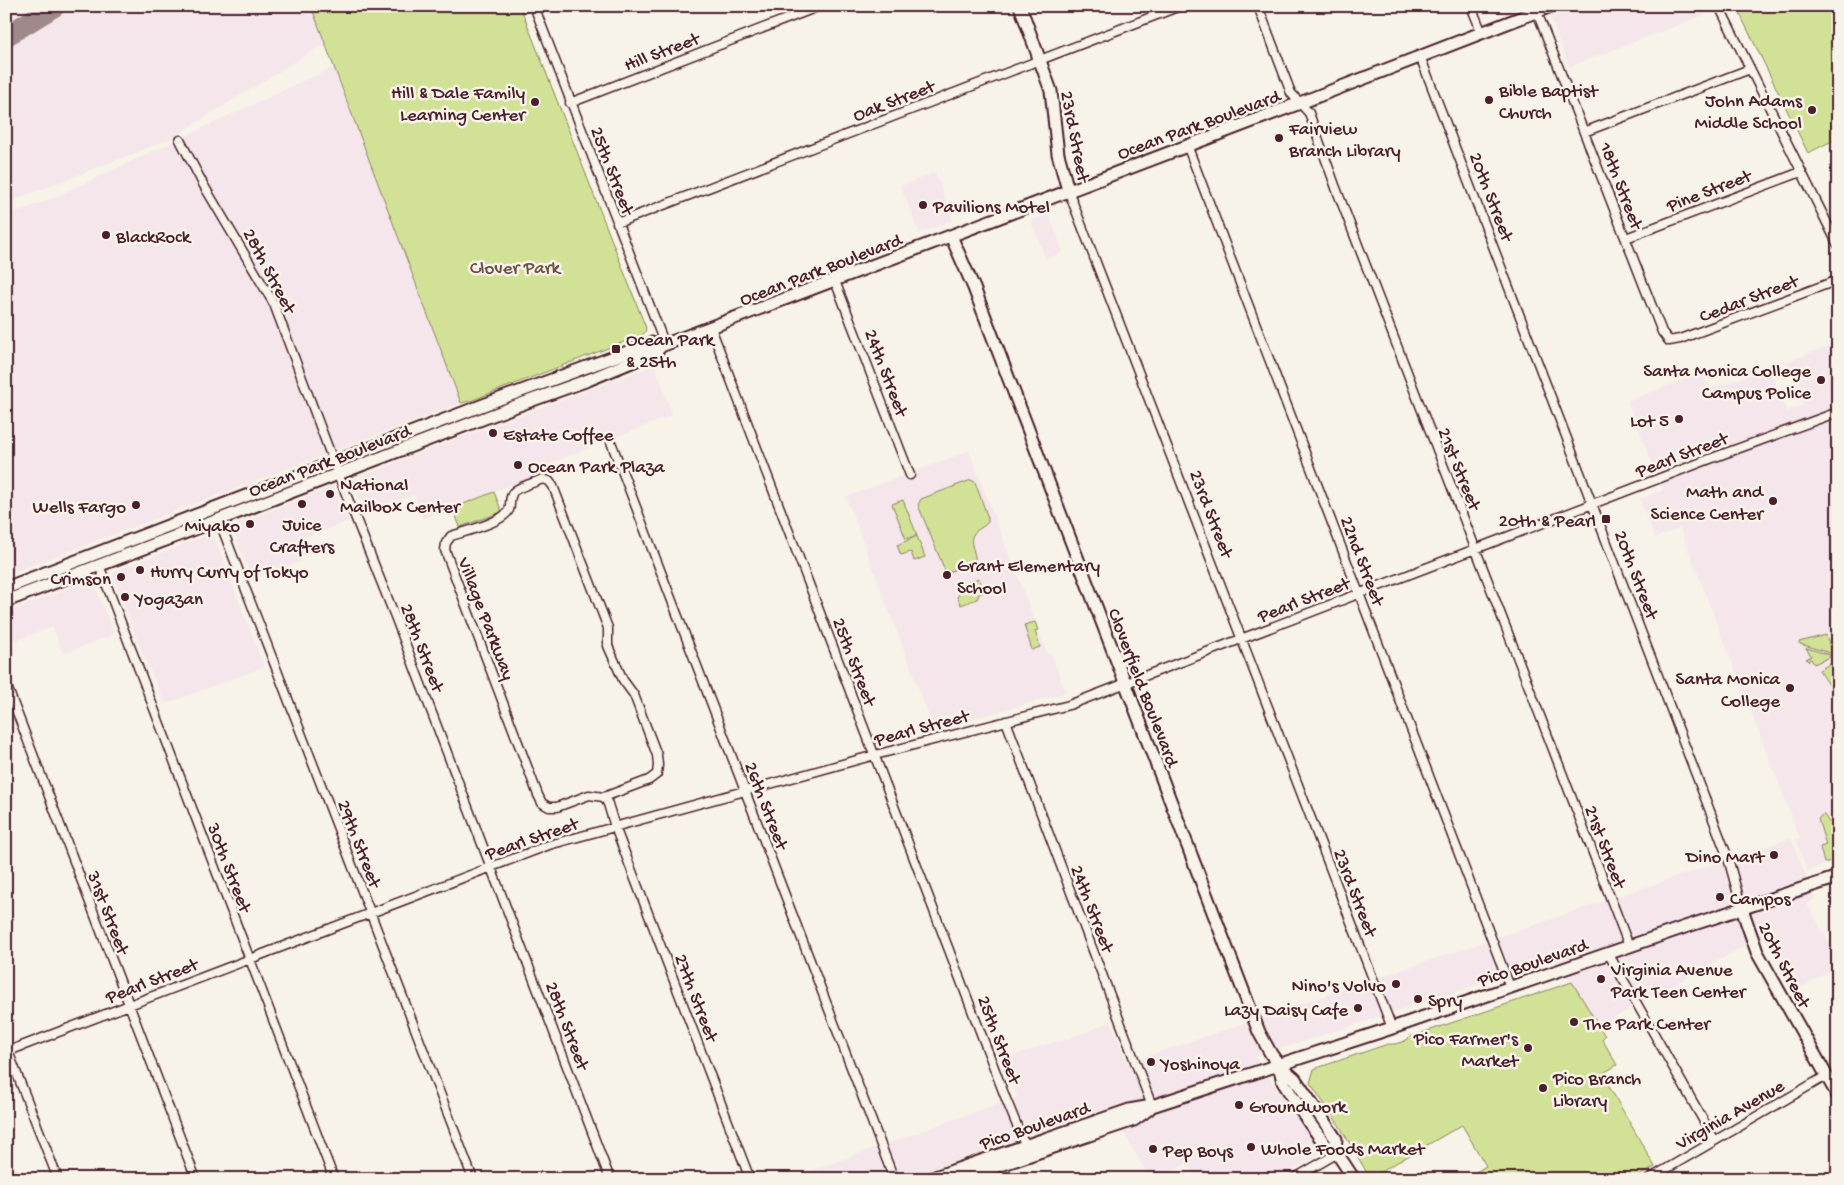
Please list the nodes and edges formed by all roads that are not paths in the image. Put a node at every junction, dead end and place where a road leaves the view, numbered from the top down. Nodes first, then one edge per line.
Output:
1 (534, 6) edge
2 (820, 6) edge
3 (1020, 6) edge
4 (1180, 6) edge
5 (1258, 6) edge
6 (1471, 6) edge
7 (1551, 6) edge
8 (1719, 6) edge
9 (1538, 12) junction
10 (1482, 33) junction
11 (1420, 56) junction
12 (1041, 59) junction
13 (1750, 69) junction
14 (570, 103) junction
15 (1300, 103) junction
16 (1584, 132) junction
17 (180, 140) dead end
18 (1187, 145) junction
19 (1801, 172) junction
20 (1068, 190) junction
21 (617, 223) junction
22 (951, 236) junction
23 (1626, 238) junction
24 (1838, 245) edge
25 (1838, 280) edge
26 (835, 281) junction
27 (710, 328) junction
28 (1669, 341) joint
29 (663, 346) junction
30 (1838, 412) edge
31 (611, 442) dead end
32 (336, 468) junction
33 (910, 475) dead end
34 (1593, 505) junction
35 (218, 520) junction
36 (1476, 550) junction
37 (99, 565) junction
38 (6, 588) edge
39 (1359, 593) junction
40 (6, 601) edge
41 (1242, 638) junction
42 (1125, 683) junction
43 (6, 684) edge
44 (1006, 720) junction
45 (875, 755) junction
46 (746, 791) junction
47 (604, 797) junction
48 (615, 827) junction
49 (490, 867) junction
50 (1838, 877) edge
51 (1742, 909) junction
52 (370, 913) junction
53 (1629, 946) junction
54 (1608, 953) junction
55 (249, 959) junction
56 (1510, 987) junction
57 (128, 1005) junction
58 (1392, 1028) junction
59 (7, 1050) edge
60 (1279, 1065) junction
61 (1826, 1076) junction
62 (1838, 1096) edge
63 (1152, 1106) junction
64 (1714, 1139) junction
65 (1027, 1145) junction
66 (1337, 1152) junction
67 (1036, 1153) junction
68 (972, 1169) junction
69 (58, 1179) edge
70 (196, 1179) edge
71 (334, 1179) edge
72 (473, 1179) edge
73 (610, 1179) edge
74 (750, 1179) edge
75 (894, 1179) edge
76 (928, 1179) edge
77 (959, 1179) edge
78 (1293, 1179) edge
79 (1354, 1179) edge
80 (1649, 1179) edge

1 - 14 street, 25th Street
2 - 14 street, Hill Street
3 - 12 street, 23rd Street
4 - 12 street, Oak Street
5 - 15 street, 21st Street
6 - 10 street
7 - 9 street, Ocean Park Boulevard
8 - 13 street
9 - 10 street, Ocean Park Boulevard
9 - 16 street, 18th Street
10 - 11 street, Ocean Park Boulevard
11 - 15 street, Ocean Park Boulevard
11 - 34 street, 20th Street
12 - 20 street, 23rd Street
12 - 21 street, Oak Street
13 - 16 street
13 - 19 street
14 - 21 street, 25th Street
15 - 18 street, Ocean Park Boulevard
15 - 36 street, 21st Street
16 - 23 street, 18th Street
17 - 32 street, 28th Street
18 - 20 street, Ocean Park Boulevard
18 - 39 street, 22nd Street
19 - 23 street, Pine Street
19 - 24 street
20 - 22 street, Ocean Park Boulevard
20 - 41 street, 23rd Street
21 - 29 street, 25th Street
22 - 26 street, Ocean Park Boulevard
22 - 42 street, Cloverfield Boulevard
23 - 28 street, 18th Street
25 - 28 street, Cedar Street
26 - 27 street, Ocean Park Boulevard
26 - 33 street, 24th Street
27 - 29 street, Ocean Park Boulevard
27 - 45 street, 25th Street
29 - 32 street, Ocean Park Boulevard
30 - 34 street, Pearl Street
31 - 46 street, 26th Street
32 - 35 street, Ocean Park Boulevard
32 - 38 street, Ocean Park Boulevard
32 - 49 street, 28th Street
34 - 36 street, Pearl Street
34 - 51 street, 20th Street
35 - 37 street, Ocean Park Boulevard
35 - 52 street, 29th Street
36 - 39 street, Pearl Street
36 - 53 street, 21st Street
37 - 40 street, Ocean Park Boulevard
37 - 55 street, 30th Street
39 - 41 street, Pearl Street
39 - 56 street, 22nd Street
41 - 42 street, Pearl Street
41 - 58 street, 23rd Street
42 - 44 street, Pearl Street
42 - 60 street, Cloverfield Boulevard
43 - 57 street, 31st Street
44 - 45 street, Pearl Street
44 - 63 street, 24th Street
45 - 46 street, Pearl Street
45 - 65 street, 25th Street
46 - 48 street, Pearl Street
46 - 75 street, 26th Street
47 - 47 street, Village Parkway
47 - 48 street, 27th Street
48 - 49 street, Pearl Street
48 - 74 street, 27th Street
49 - 52 street, Pearl Street
49 - 73 street, 28th Street
50 - 51 street, Pico Boulevard
51 - 53 street, Pico Boulevard
51 - 61 street, 20th Street
52 - 55 street, Pearl Street
52 - 72 street, 29th Street
53 - 54 street, Pico Boulevard
54 - 56 street, Pico Boulevard
54 - 64 street
55 - 57 street, Pearl Street
55 - 71 street, 30th Street
56 - 58 street, Pico Boulevard
57 - 59 street, Pearl Street
57 - 70 street, 31st Street
58 - 60 street, Pico Boulevard
59 - 69 street
60 - 63 street, Pico Boulevard
60 - 66 street, Cloverfield Boulevard
61 - 62 street, 20th Street
61 - 64 street, Virginia Avenue
63 - 65 street, Pico Boulevard
63 - 67 street, Pico Boulevard
64 - 80 street, Virginia Avenue
65 - 67 street
65 - 68 street, Pico Boulevard
66 - 78 street
66 - 79 street, Cloverfield Boulevard
67 - 68 street, Pico Boulevard
68 - 76 street, Pico Boulevard
68 - 77 street, Pico Boulevard

